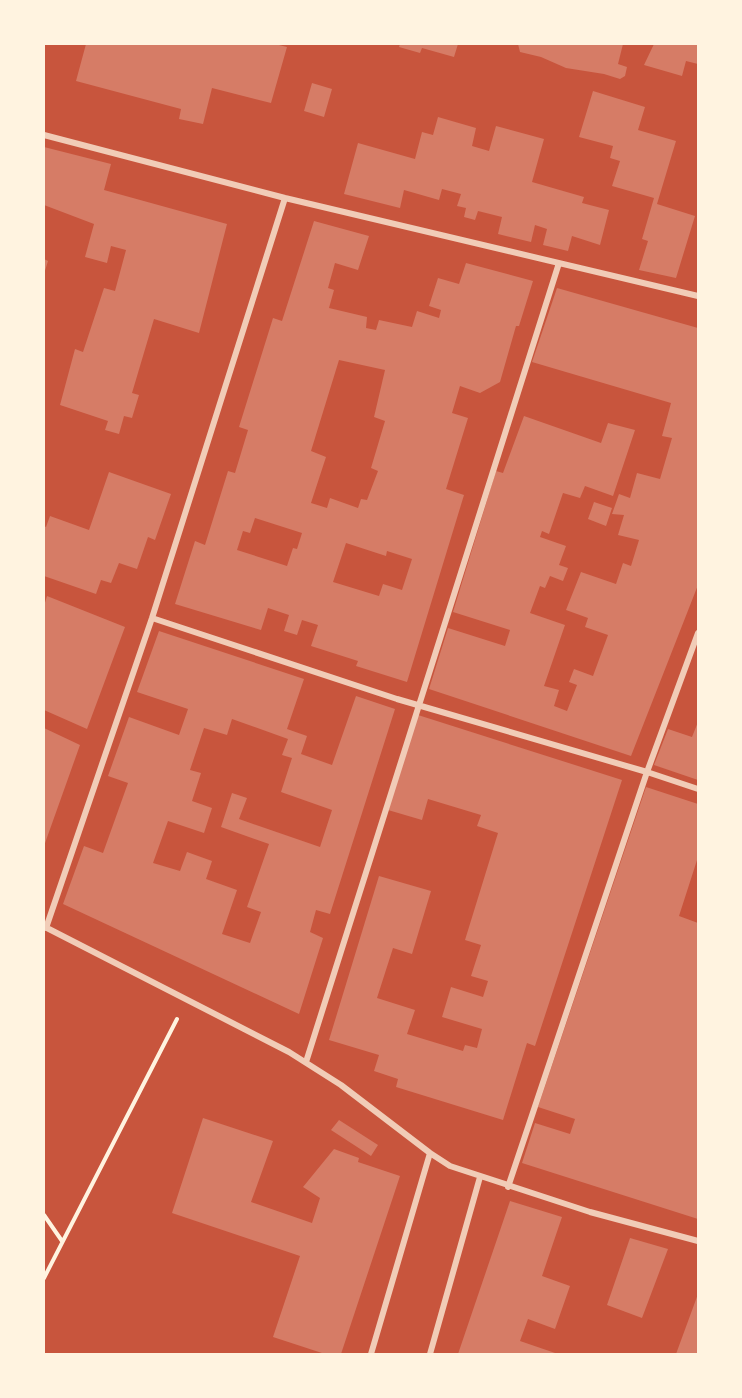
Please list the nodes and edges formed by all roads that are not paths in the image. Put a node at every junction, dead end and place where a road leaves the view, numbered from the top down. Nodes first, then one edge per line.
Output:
1 (44, 135) edge
2 (285, 198) junction
3 (559, 262) junction
4 (699, 296) edge
5 (152, 618) junction
6 (699, 633) edge
7 (418, 705) junction
8 (647, 772) junction
9 (699, 789) edge
10 (45, 927) edge
11 (306, 1062) junction
12 (430, 1153) junction
13 (480, 1177) junction
14 (508, 1187) junction
15 (699, 1241) edge
16 (371, 1354) edge
17 (430, 1354) edge

1 - 2 street
2 - 3 street
2 - 5 street
3 - 4 street
3 - 7 street
5 - 7 street
5 - 10 street
6 - 8 street
7 - 8 street
7 - 11 street
8 - 9 street
8 - 14 street
10 - 11 street
11 - 12 street
12 - 13 street
12 - 16 street
13 - 14 street
13 - 17 street
14 - 15 street

